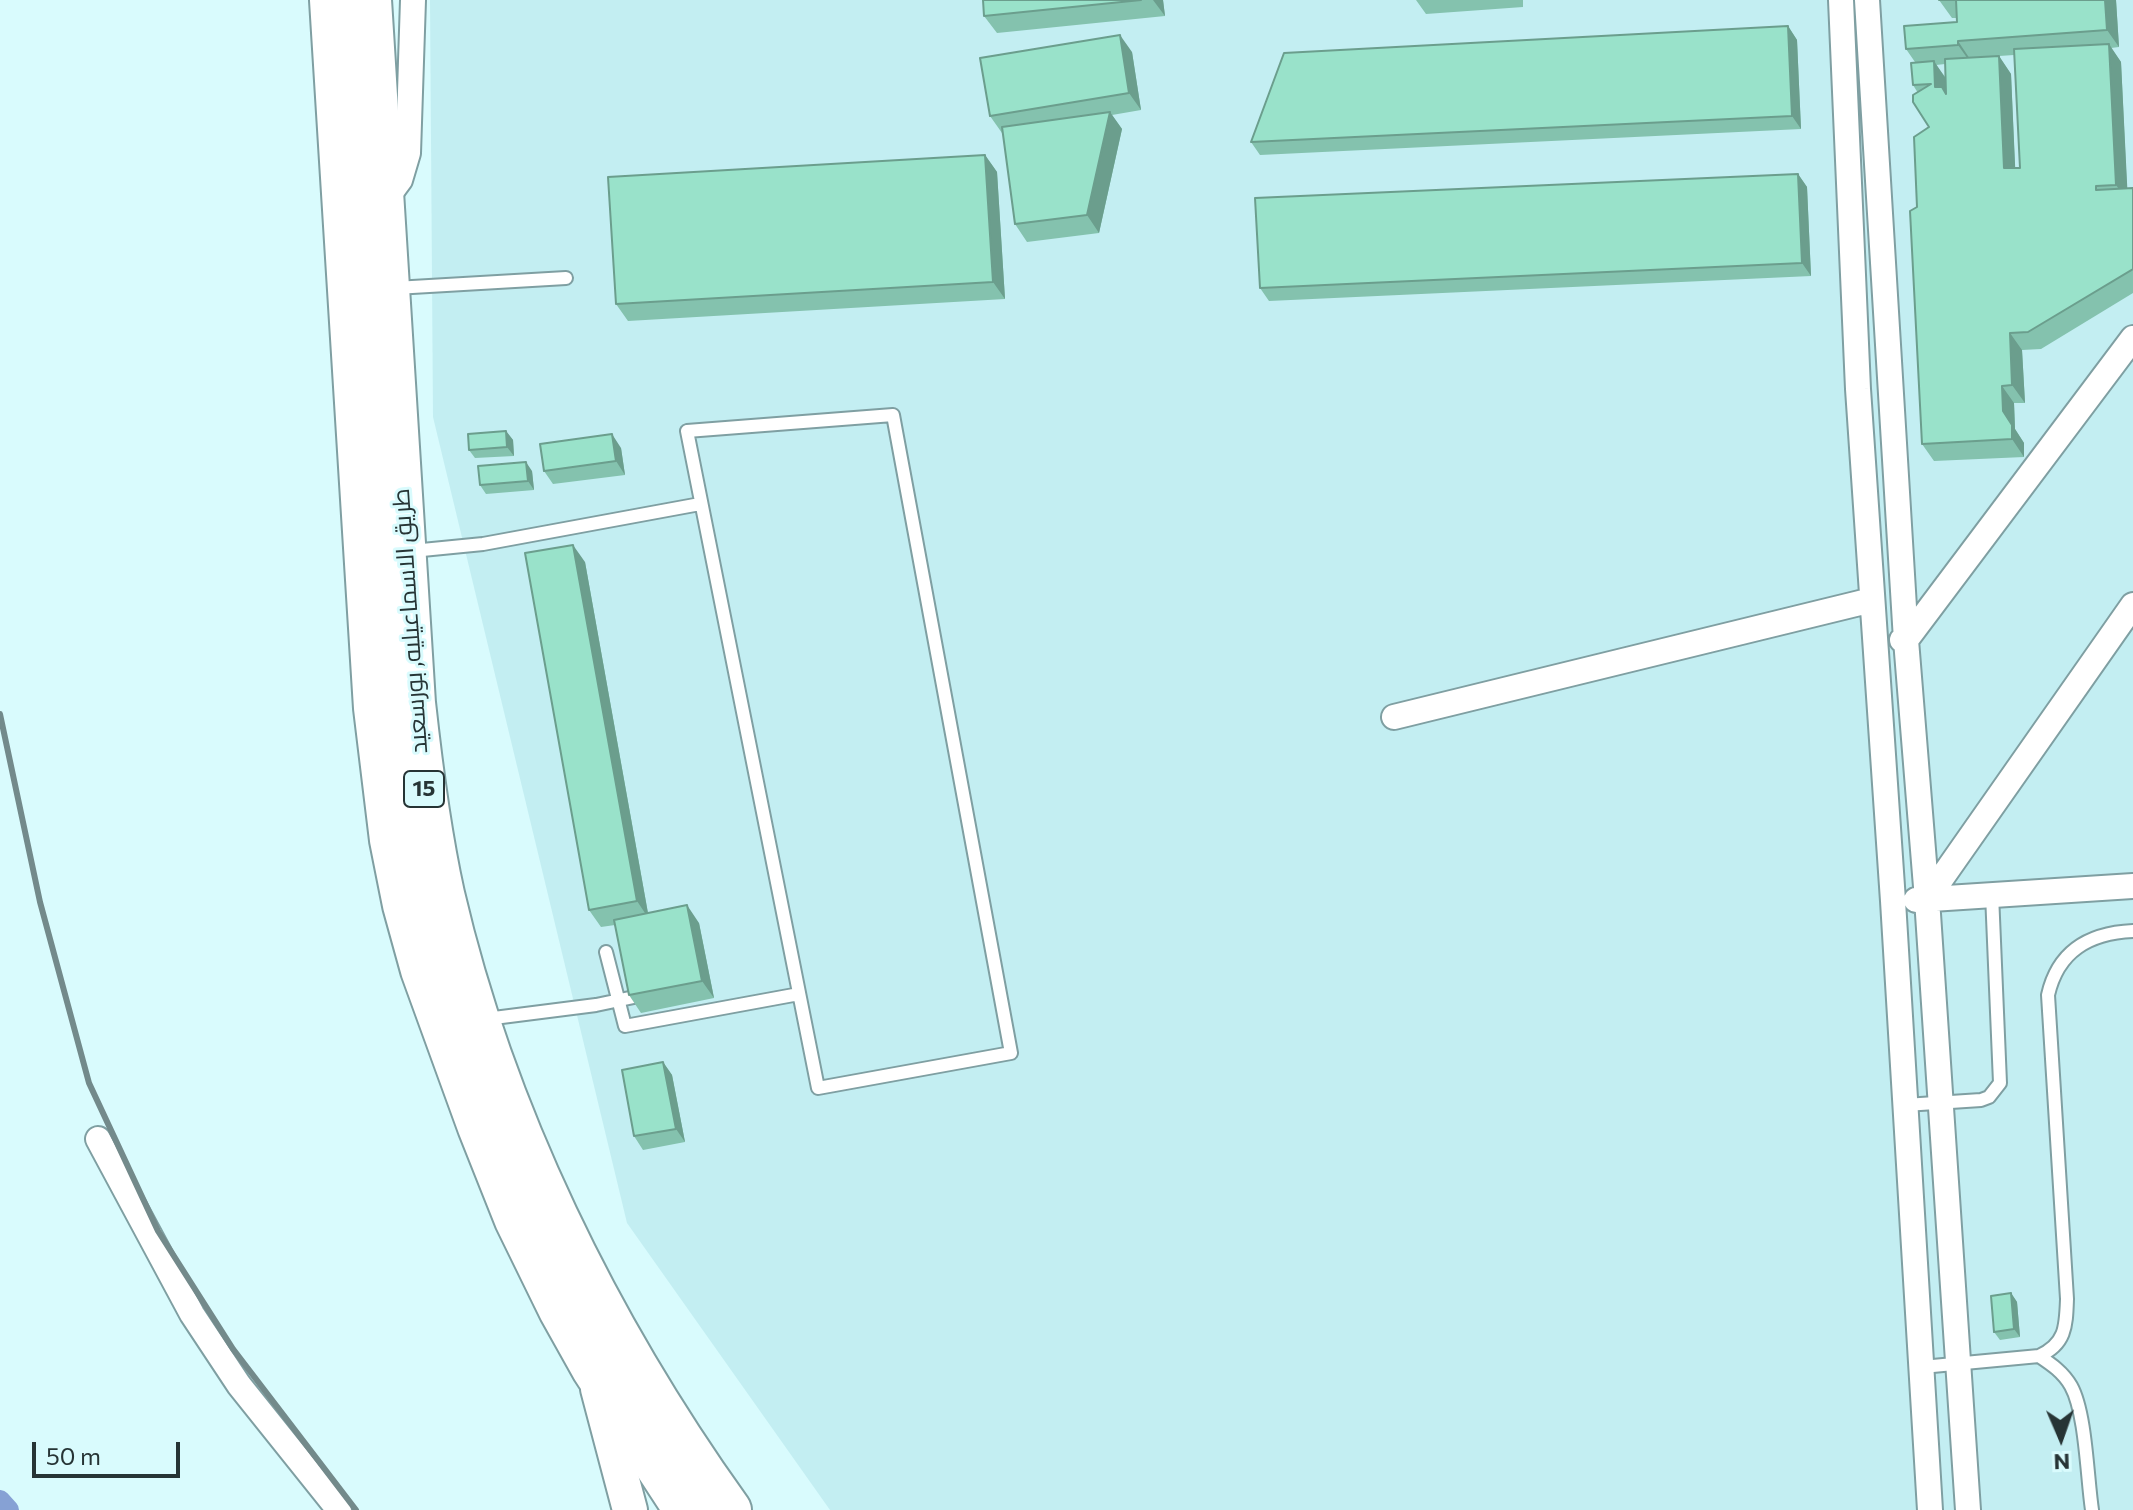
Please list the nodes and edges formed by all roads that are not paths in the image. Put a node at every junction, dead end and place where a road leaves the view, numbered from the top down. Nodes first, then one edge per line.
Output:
1 (331, 0) edge
2 (370, 0) edge
3 (413, 0) edge
4 (1841, 0) edge
5 (1867, 0) edge
6 (383, 203) junction
7 (566, 278) dead end
8 (388, 288) junction
9 (2133, 338) edge
10 (700, 504) junction
11 (390, 529) junction
12 (388, 599) junction
13 (1872, 600) junction
14 (2133, 605) edge
15 (1906, 640) junction
16 (1875, 643) junction
17 (1394, 717) dead end
18 (2133, 886) edge
19 (1992, 894) junction
20 (1927, 899) junction
21 (1893, 901) junction
22 (2133, 931) edge
23 (606, 952) dead end
24 (799, 994) junction
25 (634, 997) edge
26 (619, 1001) junction
27 (479, 1020) junction
28 (1941, 1103) junction
29 (1905, 1105) junction
30 (98, 1139) dead end
31 (2039, 1356) junction
32 (1960, 1364) junction
33 (1922, 1367) junction
34 (593, 1369) junction
35 (339, 1510) edge
36 (630, 1510) edge
37 (685, 1510) edge
38 (730, 1510) edge
39 (1930, 1510) edge
40 (1968, 1510) edge
41 (2092, 1510) edge

1 - 11 highway, طريق الاسماعيليه, بورسعيد / 15
2 - 6 highway, طريق الاسماعيليه, بورسعيد / 15
3 - 6 street
4 - 13 street
5 - 15 street
6 - 8 highway, طريق الاسماعيليه, بورسعيد / 15
7 - 8 lane
8 - 11 highway, طريق الاسماعيليه, بورسعيد / 15
9 - 15 street
10 - 11 lane
10 - 24 lane
10 - 24 lane
11 - 12 highway, طريق الاسماعيليه, بورسعيد / 15
12 - 27 highway, طريق الاسماعيليه, بورسعيد / 15
12 - 34 highway, طريق الاسماعيليه, بورسعيد / 15
13 - 16 street
13 - 17 street
14 - 20 street
15 - 16 street
15 - 20 street
16 - 21 street
18 - 19 street
19 - 20 street
19 - 28 lane
20 - 21 street
20 - 28 street
21 - 29 street
22 - 31 lane
23 - 26 lane
24 - 26 lane
25 - 26 lane
26 - 27 lane
27 - 38 highway, طريق الاسماعيليه, بورسعيد / 15
28 - 29 lane
28 - 32 street
29 - 33 street
30 - 35 street
31 - 32 lane
31 - 41 lane
32 - 33 lane
32 - 40 street
33 - 39 street
34 - 36 main road
34 - 37 highway, طريق الاسماعيليه, بورسعيد / 15

